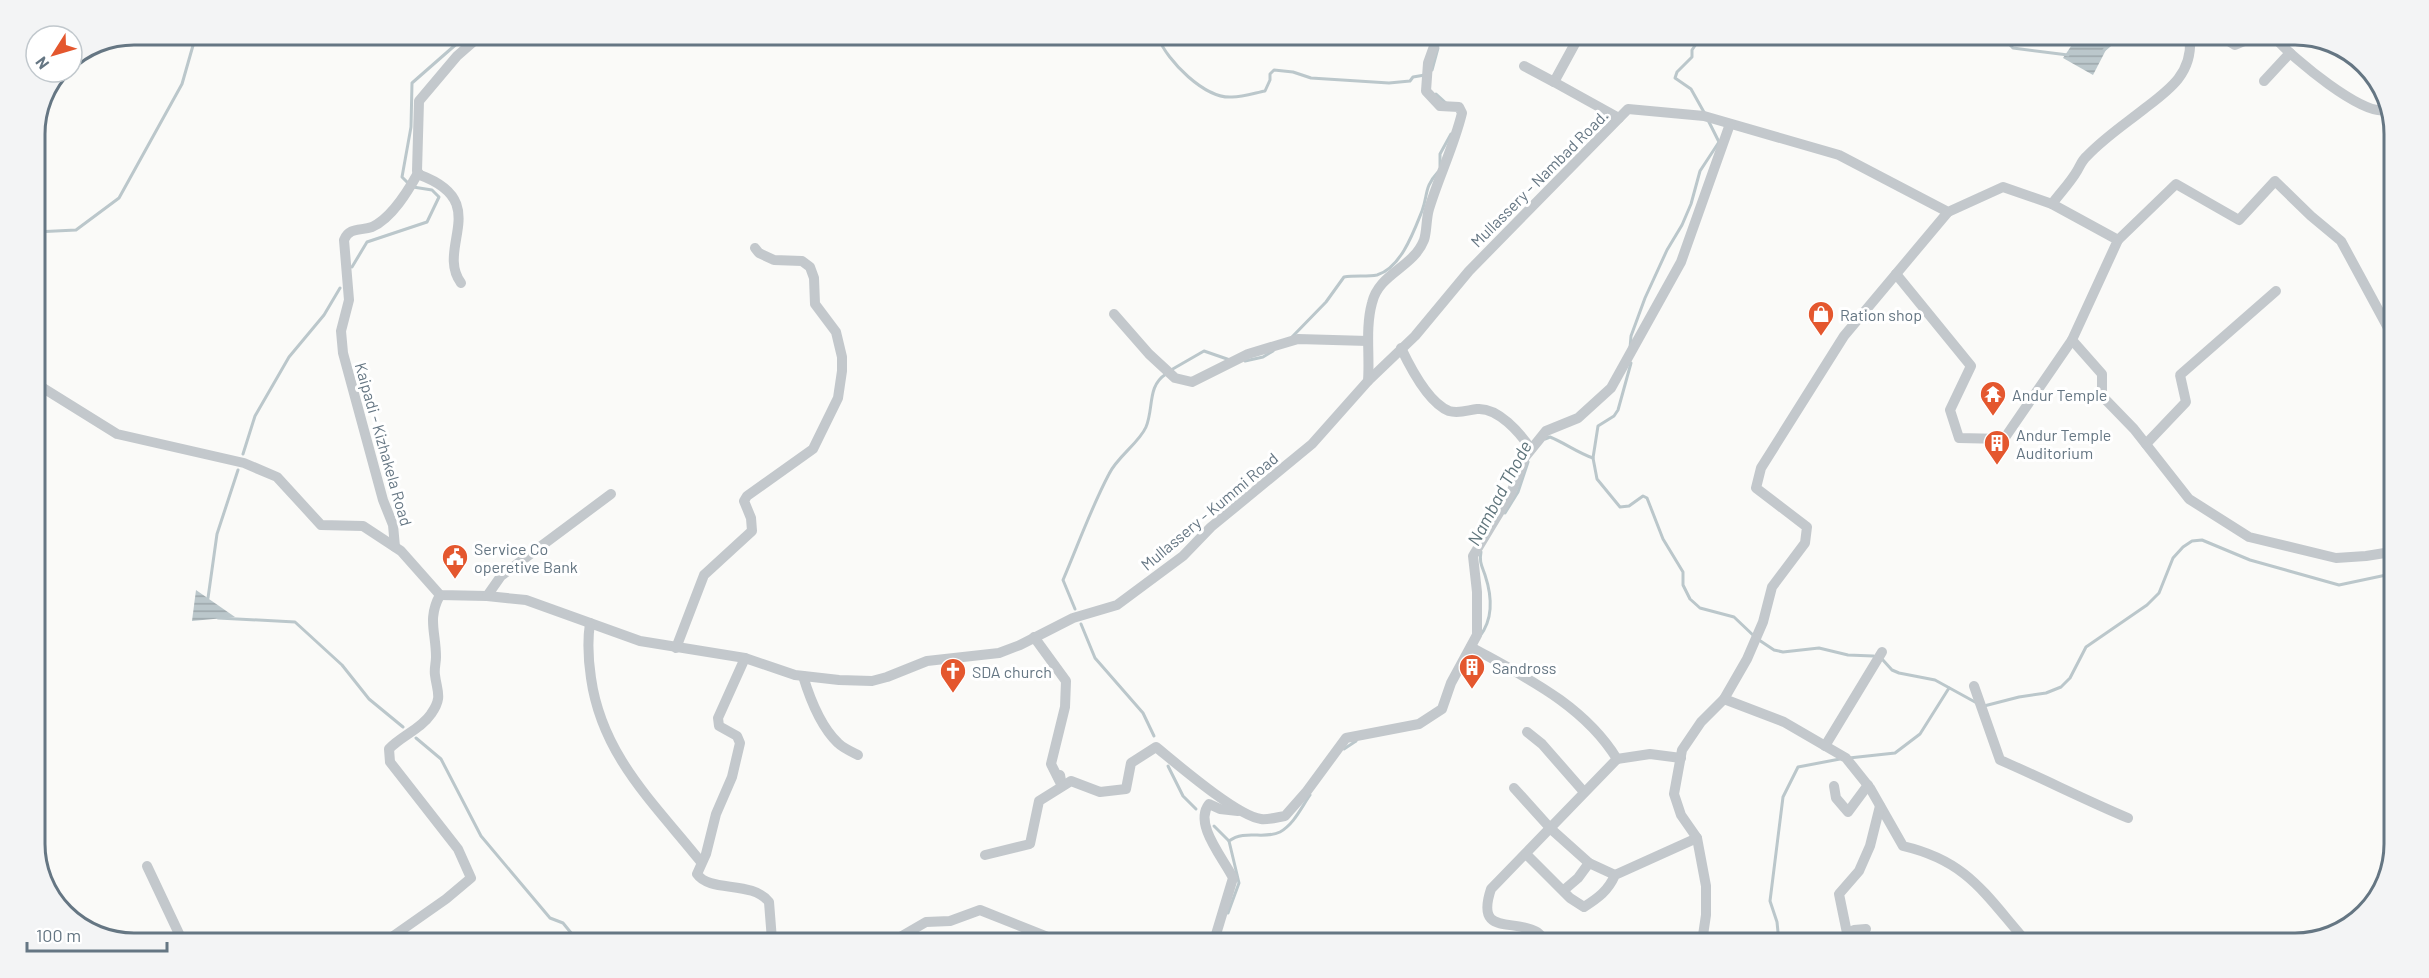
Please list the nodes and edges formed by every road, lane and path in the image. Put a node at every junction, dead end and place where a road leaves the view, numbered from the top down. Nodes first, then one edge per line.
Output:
1 (470, 45) edge
2 (1434, 45) edge
3 (1574, 45) edge
4 (2190, 45) edge
5 (2282, 45) edge
6 (2290, 53) junction
7 (1524, 66) dead end
8 (2264, 81) dead end
9 (1554, 82) junction
10 (2381, 112) edge
11 (1619, 118) junction
12 (1730, 124) junction
13 (418, 169) junction
14 (2052, 204) junction
15 (1948, 212) junction
16 (2118, 240) junction
17 (755, 248) dead end
18 (1896, 274) junction
19 (461, 283) dead end
20 (2276, 291) dead end
21 (1114, 314) dead end
22 (2384, 321) edge
23 (1368, 340) junction
24 (2072, 340) junction
25 (1401, 348) junction
26 (1368, 381) junction
27 (45, 389) edge
28 (2146, 444) junction
29 (1532, 449) junction
30 (611, 494) dead end
31 (395, 547) junction
32 (2384, 553) edge
33 (440, 594) junction
34 (487, 596) junction
35 (590, 623) junction
36 (1034, 637) junction
37 (1471, 647) junction
38 (676, 648) junction
39 (1882, 652) dead end
40 (745, 658) junction
41 (803, 676) junction
42 (1974, 686) dead end
43 (1724, 699) junction
44 (1527, 732) dead end
45 (1825, 746) junction
46 (858, 755) dead end
47 (1681, 758) junction
48 (1617, 759) junction
49 (1061, 781) junction
50 (1868, 785) junction
51 (1834, 786) dead end
52 (1515, 788) dead end
53 (1584, 792) junction
54 (1880, 806) junction
55 (1243, 812) junction
56 (2128, 819) dead end
57 (1551, 829) junction
58 (1697, 838) junction
59 (1526, 854) junction
60 (985, 855) dead end
61 (701, 862) junction
62 (1588, 863) junction
63 (147, 866) dead end
64 (1615, 875) junction
65 (1564, 890) junction
66 (1866, 929) dead end
67 (179, 933) edge
68 (398, 933) edge
69 (772, 933) edge
70 (907, 933) edge
71 (1037, 933) edge
72 (1216, 933) edge
73 (1537, 933) edge
74 (1703, 933) edge
75 (1849, 933) edge
76 (1852, 933) edge
77 (2019, 933) edge

1 - 13 street
2 - 23 street
3 - 9 street
4 - 14 street
5 - 6 street
6 - 8 street
6 - 10 street
7 - 9 street
9 - 11 street
11 - 12 street, Mullassery - Nambad Road.
11 - 25 street, Mullassery - Nambad Road.
12 - 15 street, Mullassery - Nambad Road.
12 - 29 street
13 - 19 street
13 - 31 street, Kaipadi - Kizhakela Road
14 - 15 street
14 - 16 street
15 - 18 street
16 - 22 street
16 - 24 street
17 - 38 street
18 - 24 street
18 - 43 street
20 - 28 street
21 - 23 street
23 - 26 street
24 - 28 street
25 - 26 street, Mullassery - Nambad Road.
25 - 29 street
26 - 36 street, Mullassery - Kummi Road
27 - 31 street
28 - 32 street
29 - 37 street
30 - 34 street
31 - 33 street
33 - 34 street, Mullassery - Kummi Road
33 - 68 street
34 - 35 street, Mullassery - Kummi Road
35 - 38 street, Mullassery - Kummi Road
35 - 61 street
36 - 41 street, Mullassery - Kummi Road
36 - 49 street
37 - 48 street
37 - 55 street
38 - 40 street, Mullassery - Kummi Road
39 - 45 street
40 - 41 street, Mullassery - Kummi Road
40 - 61 street
41 - 46 street
42 - 56 street
43 - 45 street
43 - 47 street
44 - 53 street
45 - 50 street
47 - 48 street
47 - 58 street
48 - 53 street
49 - 55 street
49 - 60 street
50 - 51 street
50 - 54 street
52 - 57 street
53 - 57 street
54 - 75 street
54 - 77 street
55 - 72 street
57 - 59 street
57 - 62 street
58 - 64 street
58 - 74 street
59 - 65 street
59 - 73 street
61 - 69 street
62 - 64 street
62 - 65 street
63 - 67 street
64 - 65 street
66 - 76 street
70 - 71 street

